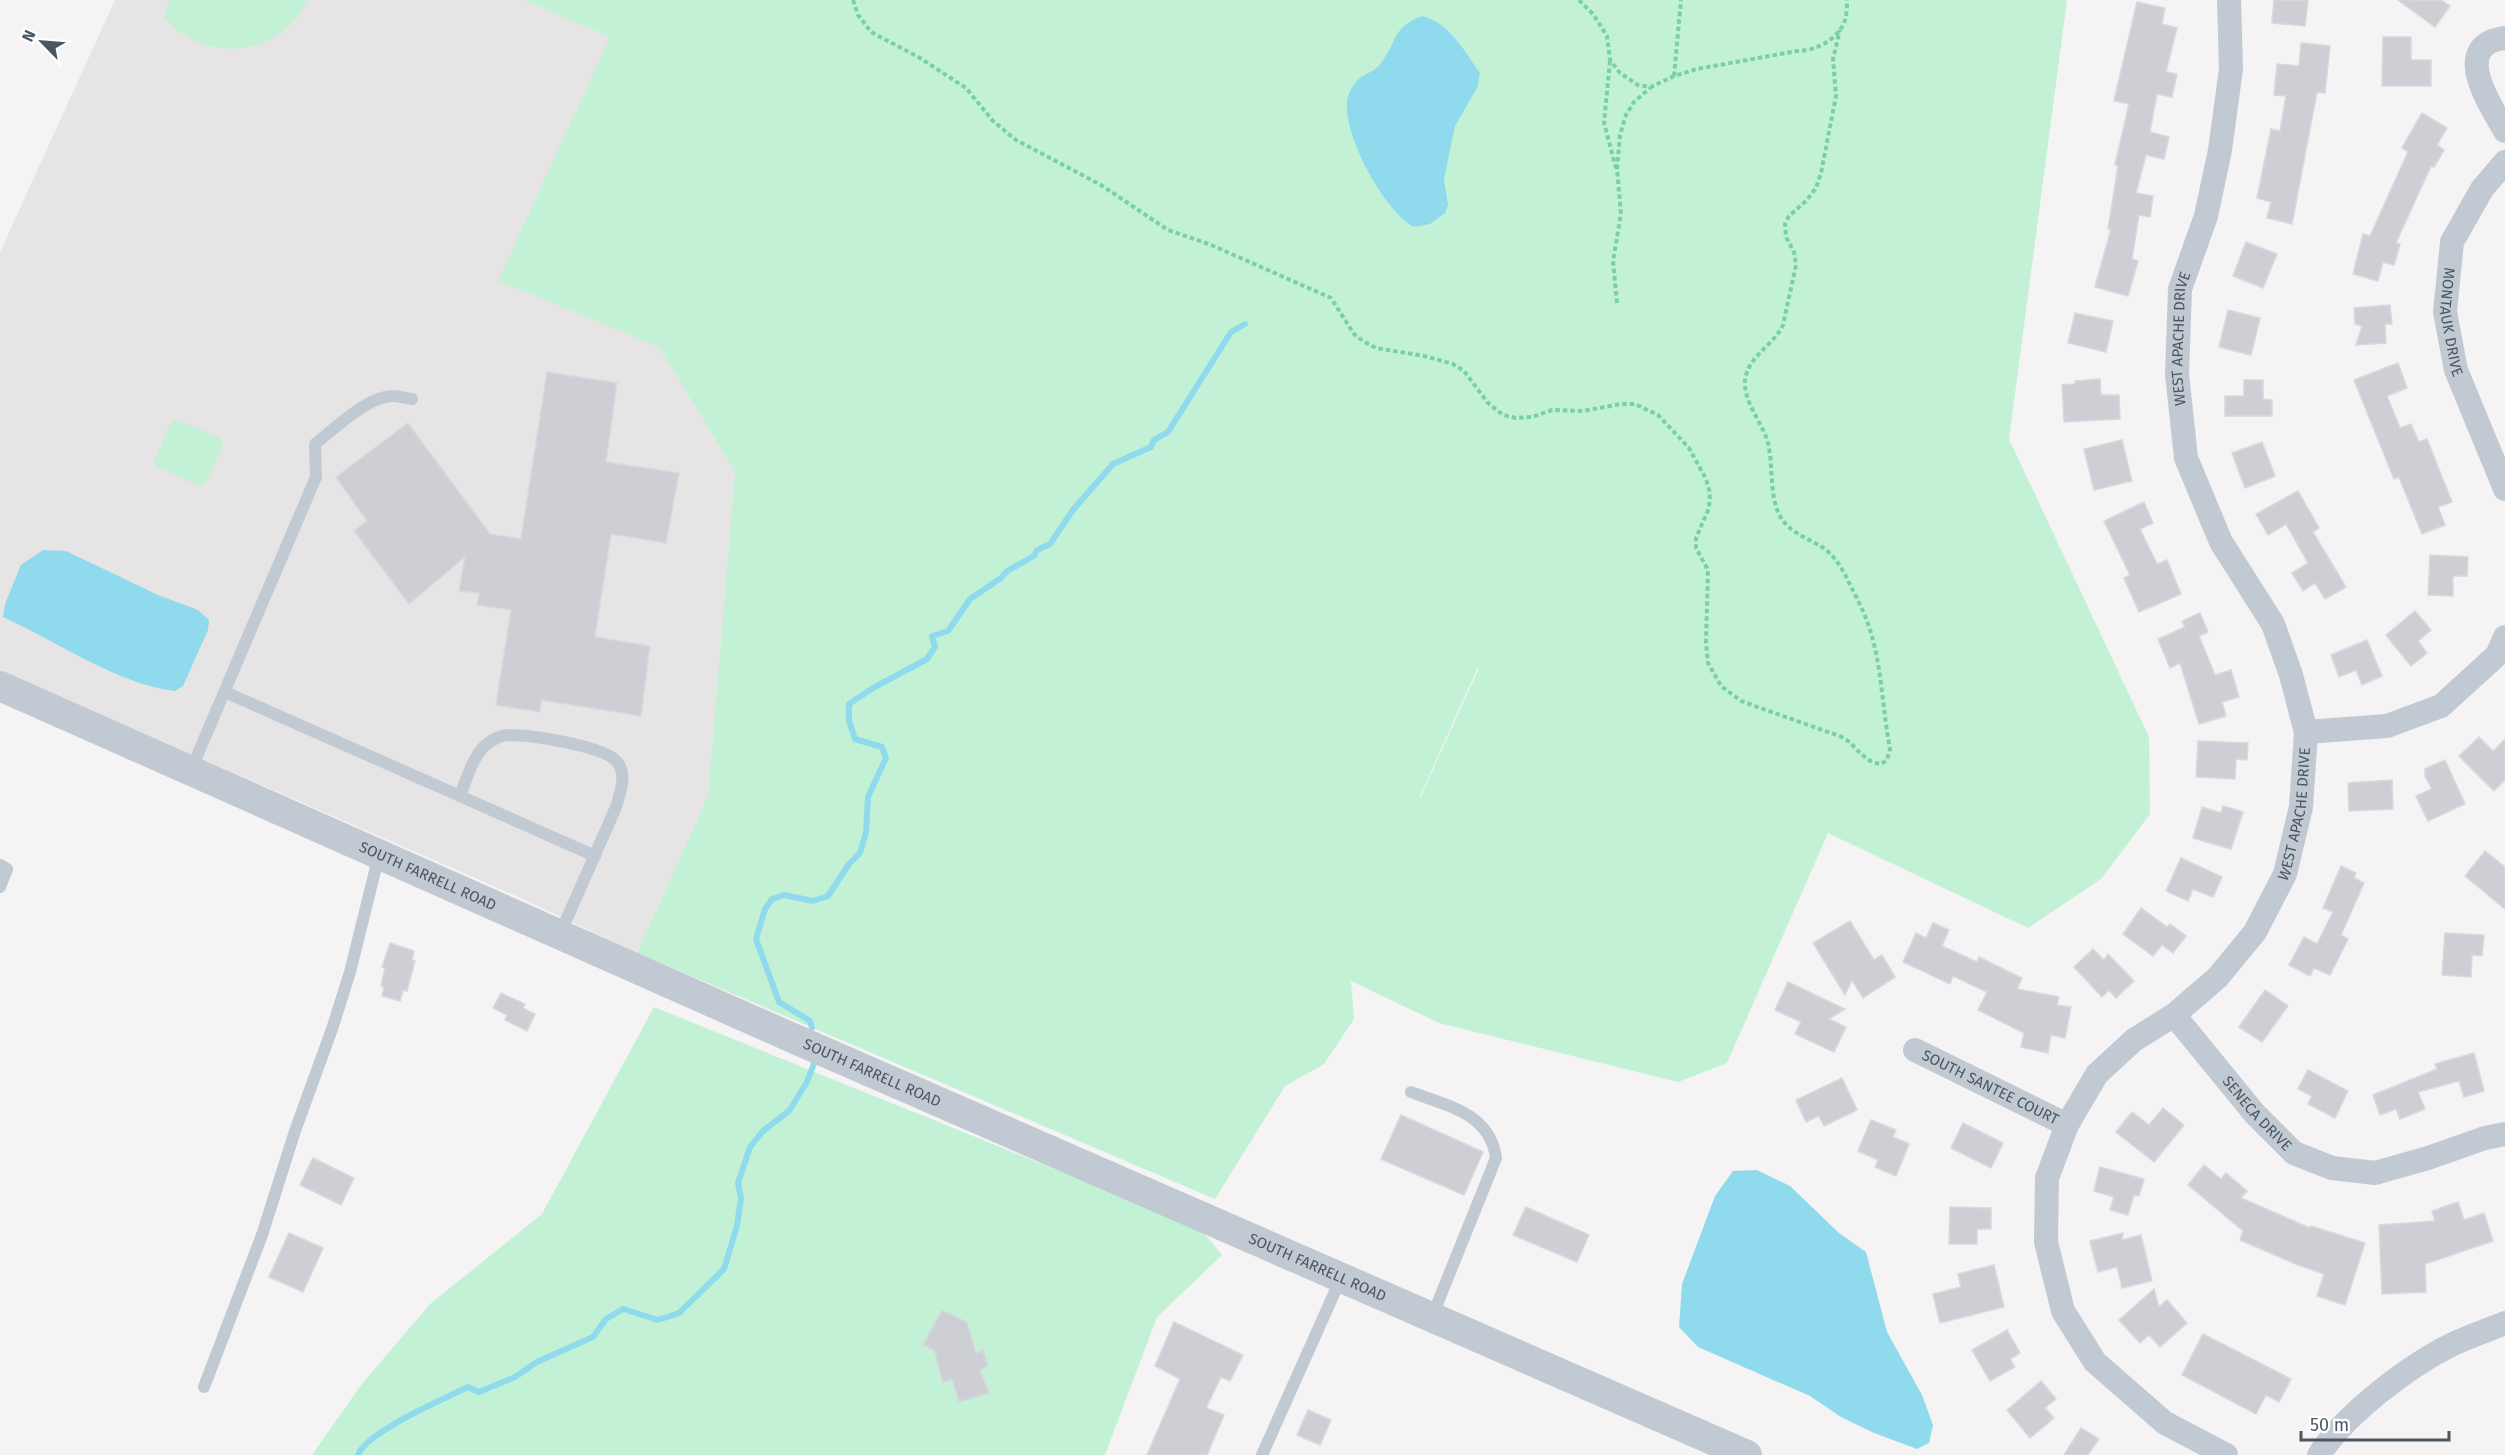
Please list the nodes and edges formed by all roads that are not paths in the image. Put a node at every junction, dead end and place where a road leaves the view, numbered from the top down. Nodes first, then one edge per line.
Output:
1 (2229, 0) edge
2 (2505, 38) edge
3 (2505, 131) edge
4 (2505, 162) edge
5 (412, 399) dead end
6 (2495, 439) edge
7 (2505, 489) edge
8 (2505, 638) edge
9 (1, 687) edge
10 (225, 692) junction
11 (2306, 732) junction
12 (191, 770) junction
13 (460, 796) junction
14 (379, 854) junction
15 (595, 856) junction
16 (0, 866) edge
17 (0, 887) edge
18 (560, 935) junction
19 (2174, 1015) junction
20 (1915, 1050) dead end
21 (1411, 1092) dead end
22 (2067, 1125) junction
23 (2505, 1134) edge
24 (1341, 1276) junction
25 (1432, 1317) junction
26 (2505, 1323) edge
27 (204, 1387) dead end
28 (1262, 1455) edge
29 (1747, 1455) edge
30 (2226, 1455) edge
31 (2319, 1455) edge

1 - 11 street, WEST APACHE DRIVE
2 - 3 street
4 - 6 street, MONTAUK DRIVE
5 - 10 lane
6 - 7 street, MONTAUK DRIVE
8 - 11 street
9 - 12 street, SOUTH FARRELL ROAD
10 - 12 lane
10 - 13 lane
11 - 19 street, WEST APACHE DRIVE
12 - 14 street, SOUTH FARRELL ROAD
13 - 15 lane
13 - 15 lane
14 - 18 street, SOUTH FARRELL ROAD
14 - 27 lane
15 - 18 lane
16 - 17 lane
18 - 24 street, SOUTH FARRELL ROAD
19 - 22 street, WEST APACHE DRIVE
19 - 23 street, SENECA DRIVE
20 - 22 street, SOUTH SANTEE COURT
21 - 25 lane
22 - 30 street, WEST APACHE DRIVE
24 - 25 street, SOUTH FARRELL ROAD
24 - 28 lane
25 - 29 street, SOUTH FARRELL ROAD
26 - 31 street

